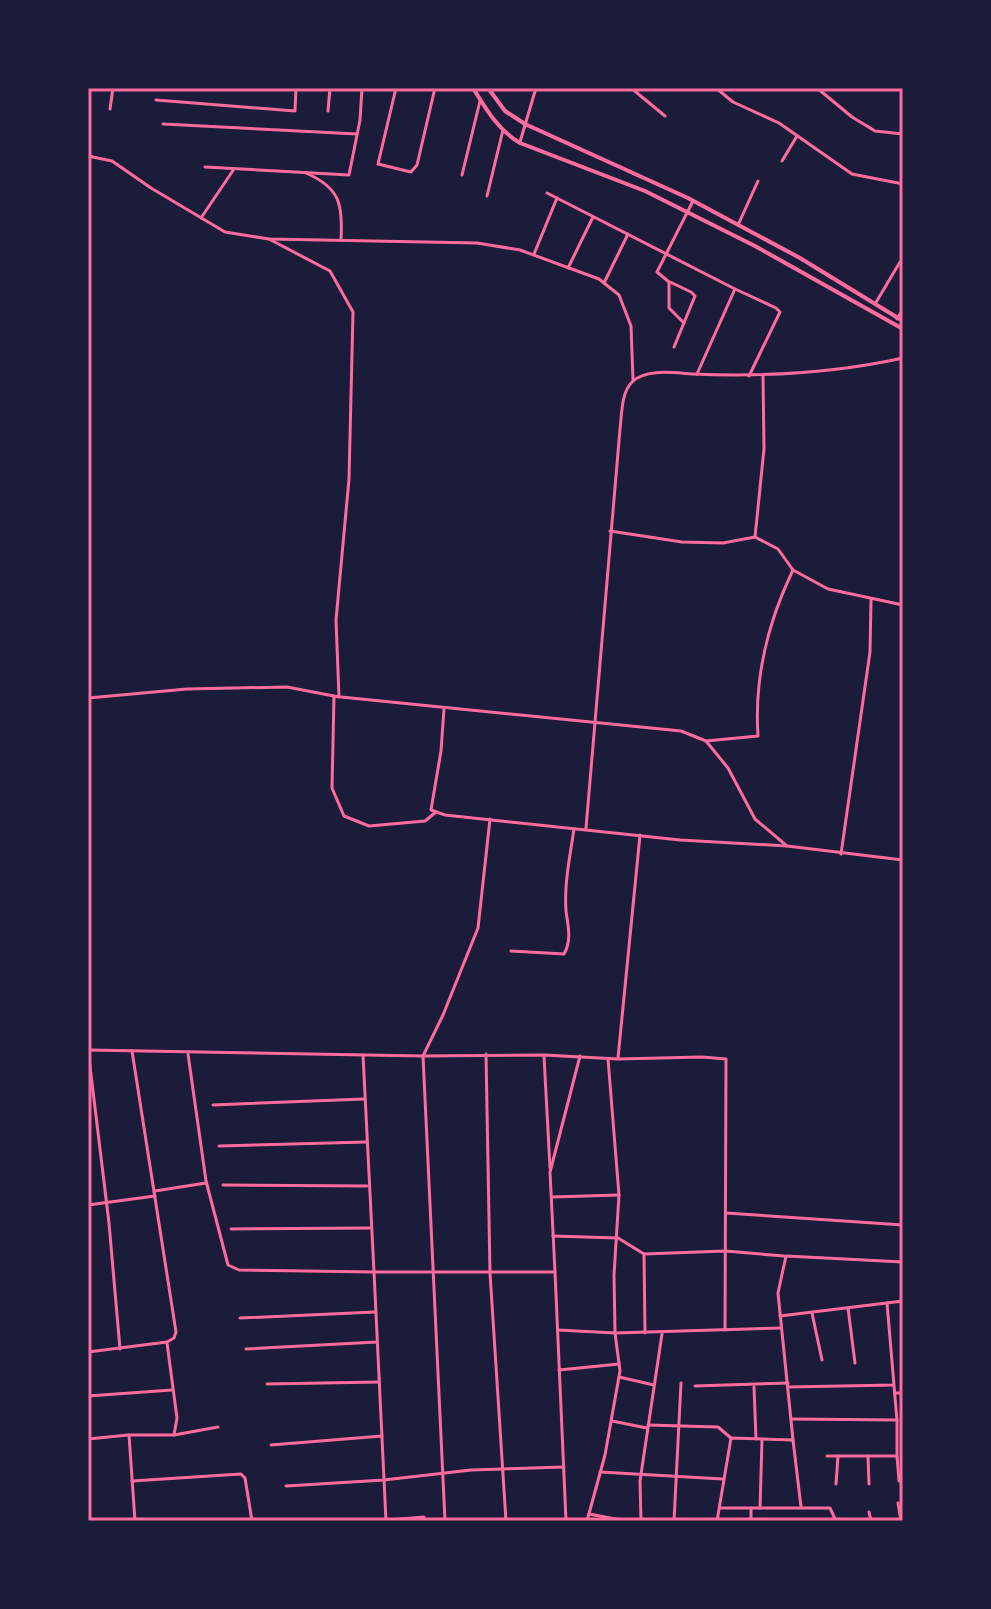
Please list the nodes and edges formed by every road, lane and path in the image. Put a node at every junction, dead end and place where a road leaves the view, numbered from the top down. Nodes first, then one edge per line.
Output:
1 (113, 88) edge
2 (296, 88) edge
3 (330, 88) edge
4 (362, 88) edge
5 (396, 88) edge
6 (435, 88) edge
7 (473, 88) edge
8 (488, 88) edge
9 (536, 88) edge
10 (631, 88) edge
11 (716, 88) edge
12 (817, 88) edge
13 (156, 100) dead end
14 (481, 100) junction
15 (110, 109) dead end
16 (328, 111) dead end
17 (665, 116) dead end
18 (163, 124) dead end
19 (525, 124) junction
20 (503, 130) junction
21 (357, 134) junction
22 (903, 134) edge
23 (797, 136) junction
24 (520, 143) junction
25 (88, 156) edge
26 (782, 161) dead end
27 (205, 167) dead end
28 (234, 169) junction
29 (303, 172) junction
30 (462, 175) dead end
31 (758, 181) dead end
32 (903, 184) edge
33 (547, 193) dead end
34 (487, 196) dead end
35 (557, 198) junction
36 (693, 201) junction
37 (687, 212) junction
38 (594, 216) junction
39 (201, 218) junction
40 (738, 225) junction
41 (628, 234) junction
42 (269, 239) junction
43 (341, 240) junction
44 (666, 253) junction
45 (533, 255) junction
46 (903, 264) edge
47 (568, 268) junction
48 (818, 269) junction
49 (813, 278) junction
50 (669, 282) junction
51 (604, 283) junction
52 (735, 289) junction
53 (875, 304) junction
54 (903, 309) edge
55 (900, 320) edge
56 (684, 323) junction
57 (894, 324) junction
58 (903, 329) edge
59 (674, 347) dead end
60 (903, 358) edge
61 (697, 374) junction
62 (763, 375) junction
63 (749, 376) junction
64 (633, 380) junction
65 (610, 531) junction
66 (755, 537) junction
67 (793, 570) junction
68 (871, 598) junction
69 (903, 605) edge
70 (337, 697) junction
71 (88, 698) edge
72 (444, 709) junction
73 (594, 723) junction
74 (706, 741) junction
75 (437, 812) junction
76 (490, 819) junction
77 (574, 827) junction
78 (586, 828) junction
79 (640, 835) junction
80 (787, 846) junction
81 (841, 854) junction
82 (903, 860) edge
83 (511, 951) dead end
84 (88, 1050) edge
85 (132, 1051) junction
86 (188, 1052) junction
87 (486, 1054) junction
88 (363, 1055) junction
89 (544, 1055) junction
90 (423, 1056) junction
91 (580, 1056) junction
92 (608, 1059) junction
93 (618, 1059) junction
94 (364, 1099) junction
95 (213, 1105) dead end
96 (366, 1142) junction
97 (219, 1146) dead end
98 (550, 1172) junction
99 (206, 1183) junction
100 (223, 1185) dead end
101 (368, 1186) junction
102 (155, 1193) junction
103 (619, 1195) junction
104 (552, 1197) junction
105 (106, 1203) junction
106 (88, 1205) edge
107 (726, 1213) junction
108 (903, 1225) edge
109 (370, 1228) junction
110 (231, 1229) dead end
111 (553, 1236) junction
112 (618, 1238) junction
113 (725, 1251) junction
114 (644, 1254) junction
115 (786, 1256) junction
116 (903, 1262) edge
117 (374, 1272) junction
118 (555, 1272) junction
119 (432, 1273) junction
120 (490, 1273) junction
121 (903, 1301) edge
122 (887, 1303) junction
123 (848, 1308) junction
124 (375, 1312) junction
125 (812, 1312) junction
126 (780, 1316) junction
127 (240, 1318) dead end
128 (781, 1328) junction
129 (557, 1330) junction
130 (725, 1330) junction
131 (615, 1333) junction
132 (645, 1333) junction
133 (662, 1333) junction
134 (167, 1342) junction
135 (377, 1342) junction
136 (120, 1349) junction
137 (246, 1349) dead end
138 (88, 1352) edge
139 (822, 1360) dead end
140 (855, 1363) dead end
141 (619, 1364) junction
142 (559, 1370) junction
143 (619, 1377) junction
144 (379, 1382) junction
145 (681, 1383) dead end
146 (267, 1384) dead end
147 (654, 1385) junction
148 (788, 1385) junction
149 (894, 1385) junction
150 (695, 1386) dead end
151 (754, 1386) junction
152 (173, 1390) junction
153 (895, 1393) junction
154 (903, 1393) edge
155 (88, 1396) edge
156 (791, 1419) junction
157 (897, 1420) junction
158 (612, 1421) junction
159 (679, 1424) junction
160 (648, 1426) junction
161 (218, 1427) dead end
162 (129, 1435) junction
163 (174, 1435) junction
164 (382, 1436) junction
165 (731, 1438) junction
166 (88, 1439) edge
167 (756, 1439) junction
168 (762, 1440) junction
169 (793, 1440) junction
170 (271, 1445) dead end
171 (827, 1456) dead end
172 (838, 1456) junction
173 (868, 1456) junction
174 (897, 1456) junction
175 (564, 1467) junction
176 (504, 1468) junction
177 (600, 1472) junction
178 (442, 1474) junction
179 (642, 1474) junction
180 (677, 1475) junction
181 (723, 1479) junction
182 (384, 1480) junction
183 (132, 1481) junction
184 (899, 1481) dead end
185 (836, 1484) dead end
186 (869, 1484) dead end
187 (286, 1486) dead end
188 (898, 1503) dead end
189 (719, 1508) junction
190 (751, 1508) junction
191 (760, 1508) junction
192 (802, 1508) junction
193 (869, 1512) dead end
194 (589, 1514) junction
195 (424, 1517) dead end
196 (386, 1520) edge
197 (135, 1521) edge
198 (252, 1521) edge
199 (445, 1521) edge
200 (506, 1521) edge
201 (566, 1521) edge
202 (587, 1521) edge
203 (626, 1521) edge
204 (641, 1521) edge
205 (674, 1521) edge
206 (717, 1521) edge
207 (751, 1521) edge
208 (836, 1521) edge
209 (871, 1521) edge
210 (901, 1521) edge

1 - 15 street
2 - 13 street
3 - 16 street
4 - 21 street
5 - 6 street
7 - 14 street
8 - 19 street
9 - 19 street
10 - 17 street
11 - 23 street
12 - 22 street
14 - 20 street
14 - 30 street
18 - 21 street
19 - 24 street
19 - 36 street
20 - 24 street
20 - 34 street
21 - 29 street
23 - 26 street
23 - 32 street
24 - 37 street
25 - 39 street
27 - 28 street
28 - 29 street
28 - 39 street
29 - 43 street
31 - 40 street
33 - 35 street
35 - 38 street
35 - 45 street
36 - 37 street
36 - 40 street
37 - 44 street
37 - 49 street
38 - 41 street
38 - 47 street
39 - 42 street
40 - 48 street
41 - 44 street
41 - 51 street
42 - 43 street
42 - 70 street
43 - 45 street
44 - 50 street
44 - 52 street
45 - 47 street
46 - 53 street
47 - 51 street
48 - 49 street
48 - 53 street
49 - 57 street
50 - 56 street
50 - 56 street
51 - 64 street
52 - 61 street
52 - 63 street
53 - 55 street
54 - 55 street
55 - 57 street
56 - 59 street
57 - 58 street
60 - 62 street
61 - 63 street
61 - 64 street
62 - 63 street
62 - 66 street
64 - 65 street
65 - 66 street
65 - 73 street
66 - 67 street
67 - 68 street
67 - 74 street
68 - 69 street
68 - 81 street
70 - 71 street
70 - 72 street
70 - 75 street
72 - 73 street
72 - 75 street
73 - 74 street
73 - 78 street
74 - 80 street
75 - 76 street
76 - 77 street
76 - 90 street
77 - 78 street
77 - 83 street
78 - 79 street
79 - 80 street
79 - 93 street
80 - 81 street
81 - 82 street
84 - 85 street
84 - 105 street
85 - 86 street
85 - 102 street
86 - 88 street
86 - 99 street
87 - 89 street
87 - 90 street
87 - 120 street
88 - 90 street
88 - 94 street
89 - 91 street
89 - 98 street
90 - 119 street
91 - 92 street
91 - 98 street
92 - 93 street
92 - 103 street
93 - 107 street
94 - 95 street
94 - 96 street
96 - 97 street
96 - 101 street
98 - 104 street
99 - 102 street
99 - 117 street
100 - 101 street
101 - 109 street
102 - 105 street
102 - 134 street
103 - 104 street
103 - 112 street
104 - 111 street
105 - 106 street
105 - 136 street
107 - 108 street
107 - 113 street
109 - 110 street
109 - 117 street
111 - 112 street
111 - 118 street
112 - 114 street
112 - 131 street
113 - 114 street
113 - 115 street
113 - 130 street
114 - 132 street
115 - 116 street
115 - 126 street
117 - 119 street
117 - 124 street
118 - 120 street
118 - 129 street
119 - 120 street
119 - 178 street
120 - 176 street
121 - 122 street
122 - 123 street
122 - 149 street
123 - 125 street
123 - 140 street
124 - 127 street
124 - 135 street
125 - 126 street
125 - 139 street
126 - 128 street
128 - 130 street
128 - 148 street
129 - 131 street
129 - 142 street
130 - 133 street
131 - 132 street
131 - 141 street
132 - 133 street
133 - 147 street
134 - 136 street
134 - 152 street
135 - 137 street
135 - 144 street
136 - 138 street
141 - 142 street
141 - 143 street
142 - 175 street
143 - 147 street
143 - 158 street
144 - 146 street
144 - 164 street
145 - 159 street
147 - 160 street
148 - 149 street
148 - 151 street
148 - 156 street
149 - 153 street
150 - 151 street
151 - 167 street
152 - 155 street
152 - 163 street
153 - 154 street
153 - 157 street
156 - 157 street
156 - 169 street
157 - 174 street
158 - 160 street
158 - 177 street
159 - 160 street
159 - 165 street
159 - 180 street
160 - 179 street
161 - 163 street
162 - 163 street
162 - 166 street
162 - 183 street
164 - 170 street
164 - 182 street
165 - 167 street
165 - 181 street
167 - 168 street
168 - 169 street
168 - 191 street
169 - 192 street
171 - 172 street
172 - 173 street
172 - 185 street
173 - 174 street
173 - 186 street
174 - 184 street
175 - 176 street
175 - 201 street
176 - 178 street
176 - 200 street
177 - 179 street
177 - 194 street
178 - 182 street
178 - 199 street
179 - 180 street
179 - 204 street
180 - 181 street
180 - 205 street
181 - 189 street
182 - 187 street
182 - 196 street
183 - 197 street
183 - 198 street
188 - 210 street
189 - 190 street
189 - 206 street
190 - 191 street
190 - 207 street
191 - 192 street
192 - 208 street
193 - 209 street
194 - 202 street
194 - 203 street
195 - 196 street

